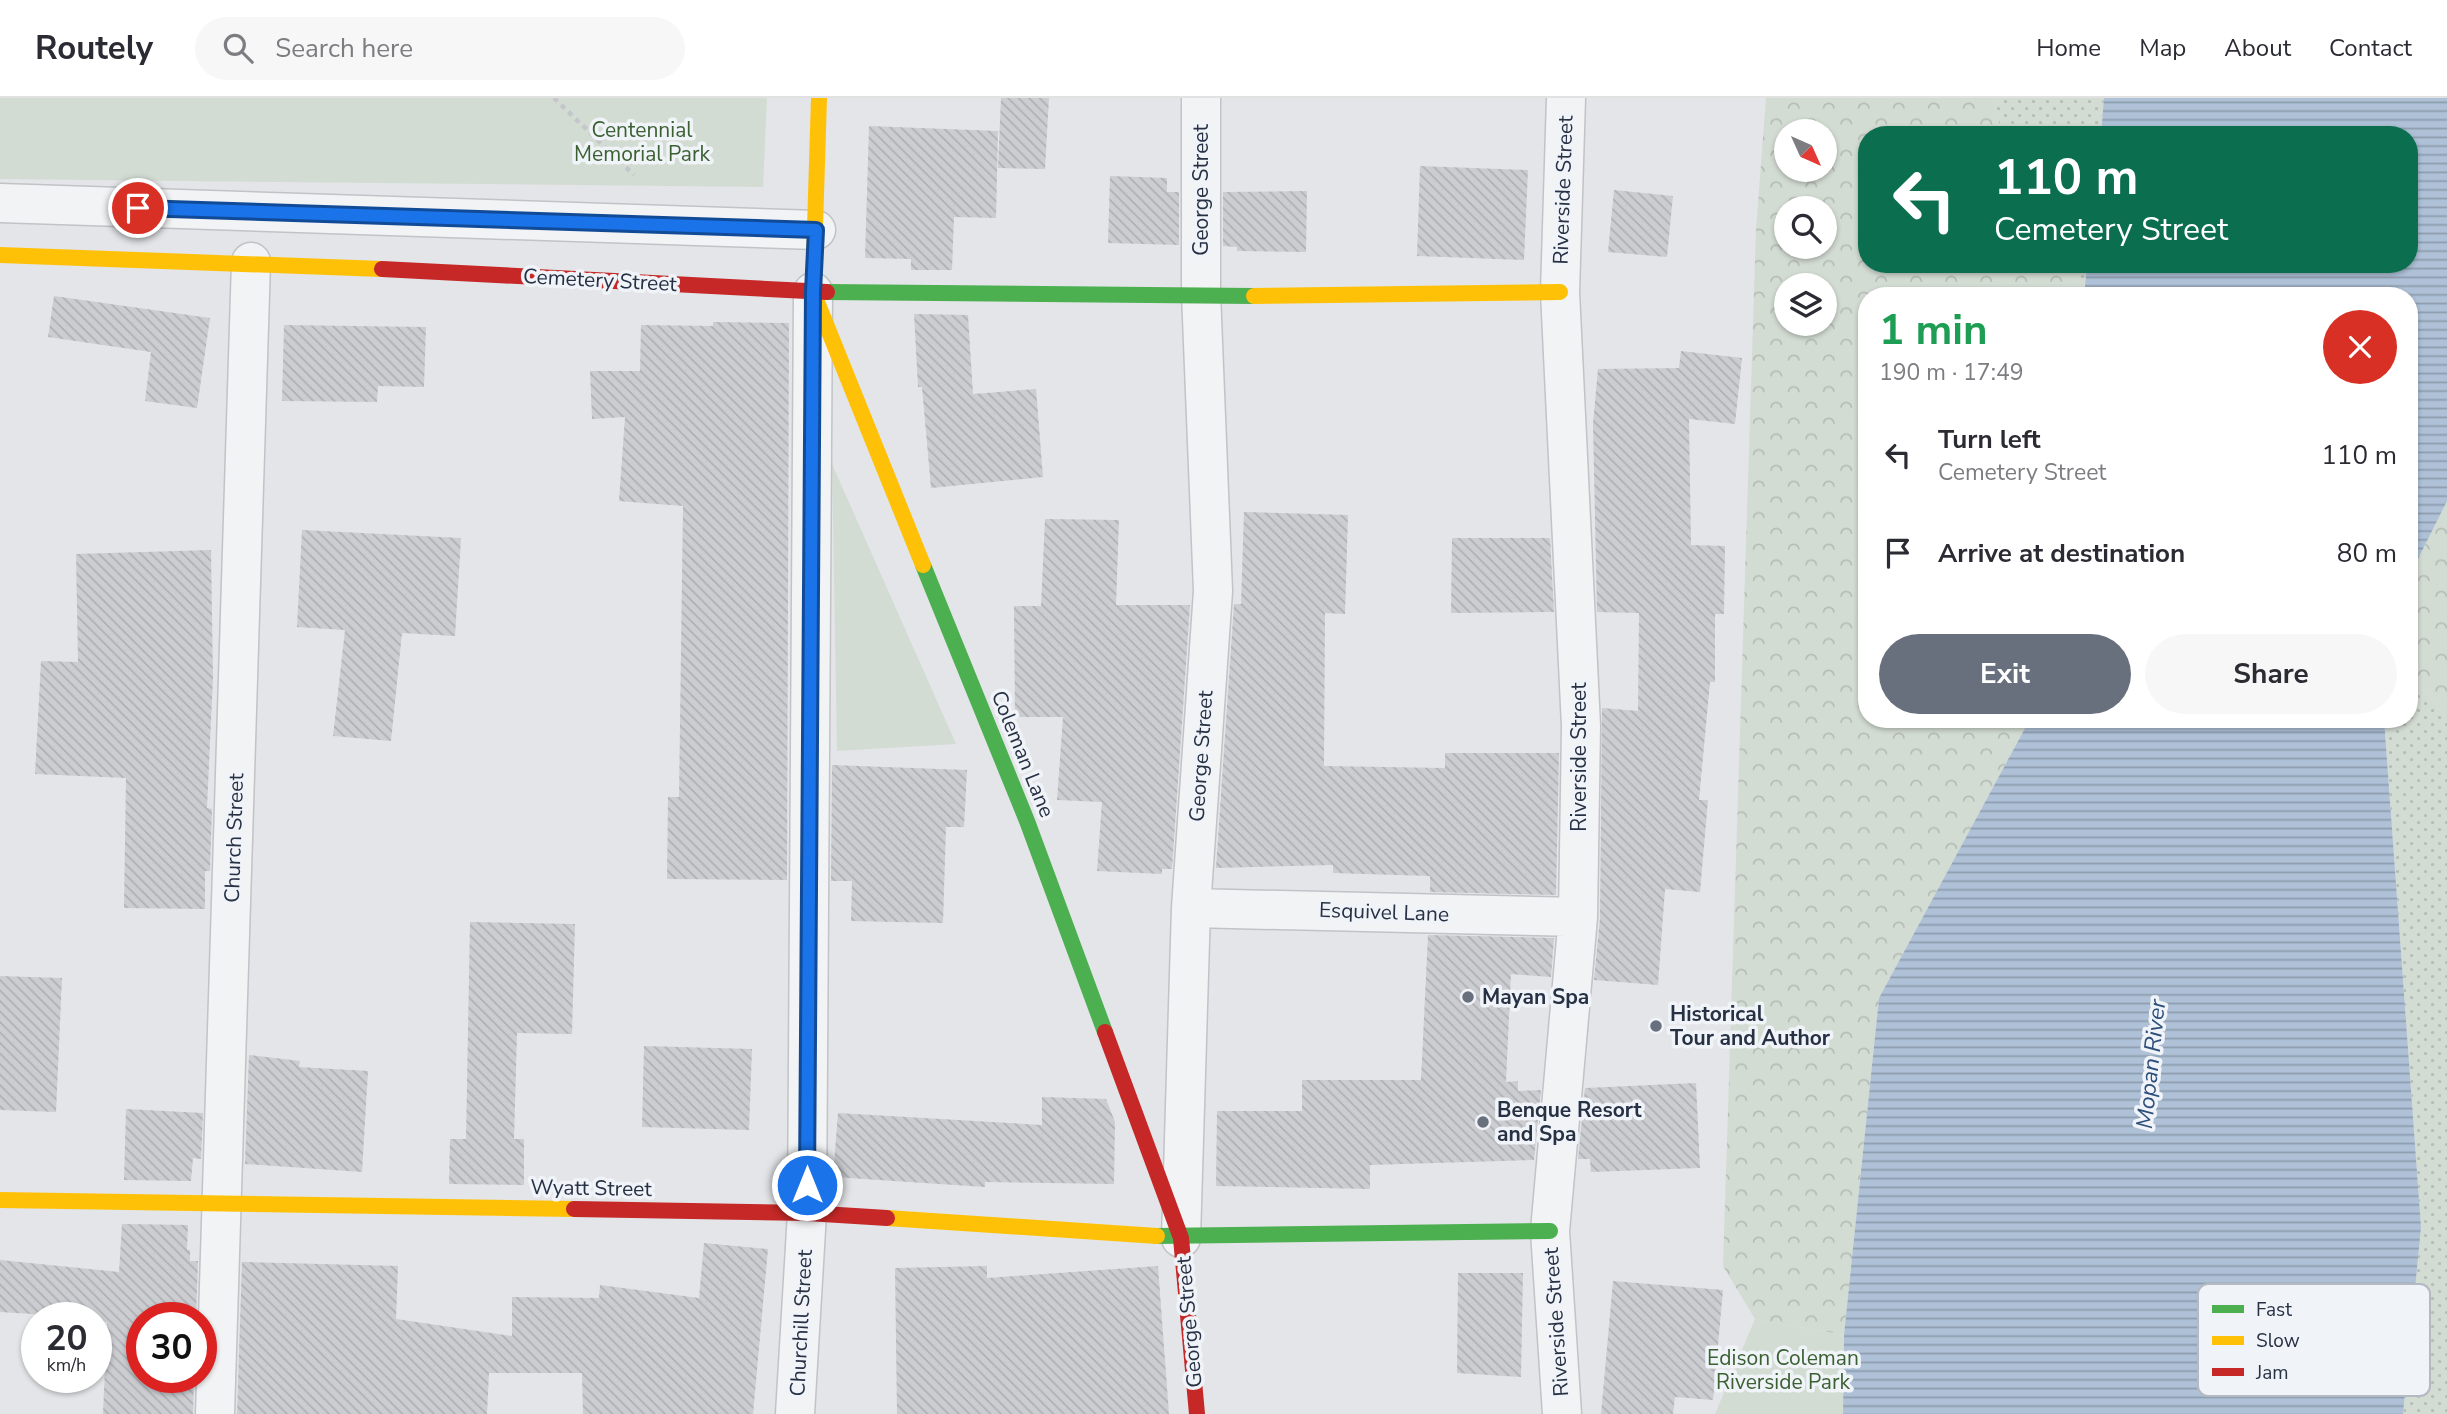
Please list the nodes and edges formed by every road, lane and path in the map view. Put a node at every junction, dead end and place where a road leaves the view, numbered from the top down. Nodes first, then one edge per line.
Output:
1 (554, 98) edge
2 (819, 98) edge
3 (1201, 98) edge
4 (1566, 98) edge
5 (0, 203) edge
6 (688, 226) junction
7 (816, 230) junction
8 (0, 255) edge
9 (251, 262) junction
10 (813, 292) junction
11 (1560, 292) junction
12 (1201, 293) junction
13 (1191, 908) junction
14 (1578, 917) junction
15 (0, 1200) edge
16 (223, 1203) junction
17 (807, 1213) junction
18 (1550, 1231) junction
19 (1181, 1238) junction
20 (215, 1414) edge
21 (795, 1414) edge
22 (1197, 1414) edge
23 (1562, 1414) edge

1 - 6 path
2 - 7 street, Churchill Street
3 - 12 street, George Street
4 - 11 street, Riverside Street
5 - 6 street
6 - 7 street
7 - 10 street, Churchill Street
8 - 9 street, Cemetery Street
9 - 10 street, Cemetery Street
9 - 16 street, Church Street
10 - 12 street, Cemetery Street
10 - 17 street, Churchill Street
10 - 19 street, Coleman Lane
11 - 12 street, Cemetery Street
11 - 14 street, Riverside Street
12 - 13 street, George Street
13 - 14 street, Esquivel Lane
13 - 19 street, George Street
14 - 18 street, Riverside Street
15 - 16 street, Wyatt Street
16 - 17 street, Wyatt Street
16 - 20 street, Church Street
17 - 19 street, Wyatt Street
17 - 21 street, Churchill Street
18 - 19 street, Wyatt Street
18 - 23 street, Riverside Street
19 - 22 street, George Street

